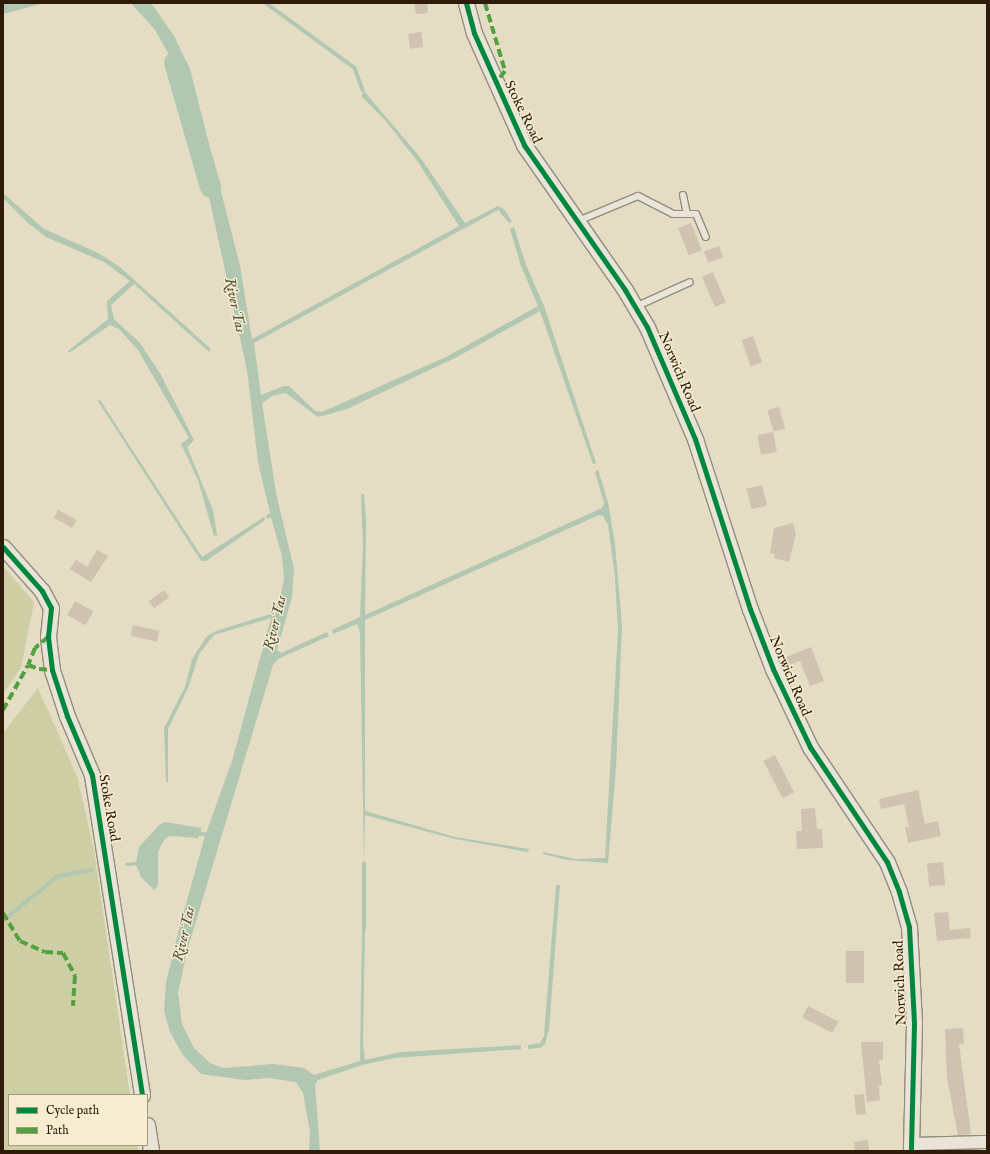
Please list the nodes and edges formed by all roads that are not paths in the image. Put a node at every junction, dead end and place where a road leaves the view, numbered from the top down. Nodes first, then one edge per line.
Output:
1 (466, 3) edge
2 (683, 195) dead end
3 (687, 214) junction
4 (578, 221) junction
5 (706, 237) dead end
6 (690, 282) dead end
7 (635, 307) junction
8 (3, 547) edge
9 (142, 1094) edge
10 (148, 1132) edge
11 (987, 1142) edge
12 (911, 1147) edge
13 (151, 1151) edge

1 - 4 street, Stoke Road
2 - 3 lane
3 - 4 lane
3 - 5 lane
4 - 7 street, Norwich Road
6 - 7 lane
7 - 12 street, Norwich Road
8 - 9 street, Stoke Road
10 - 13 street
11 - 12 street

